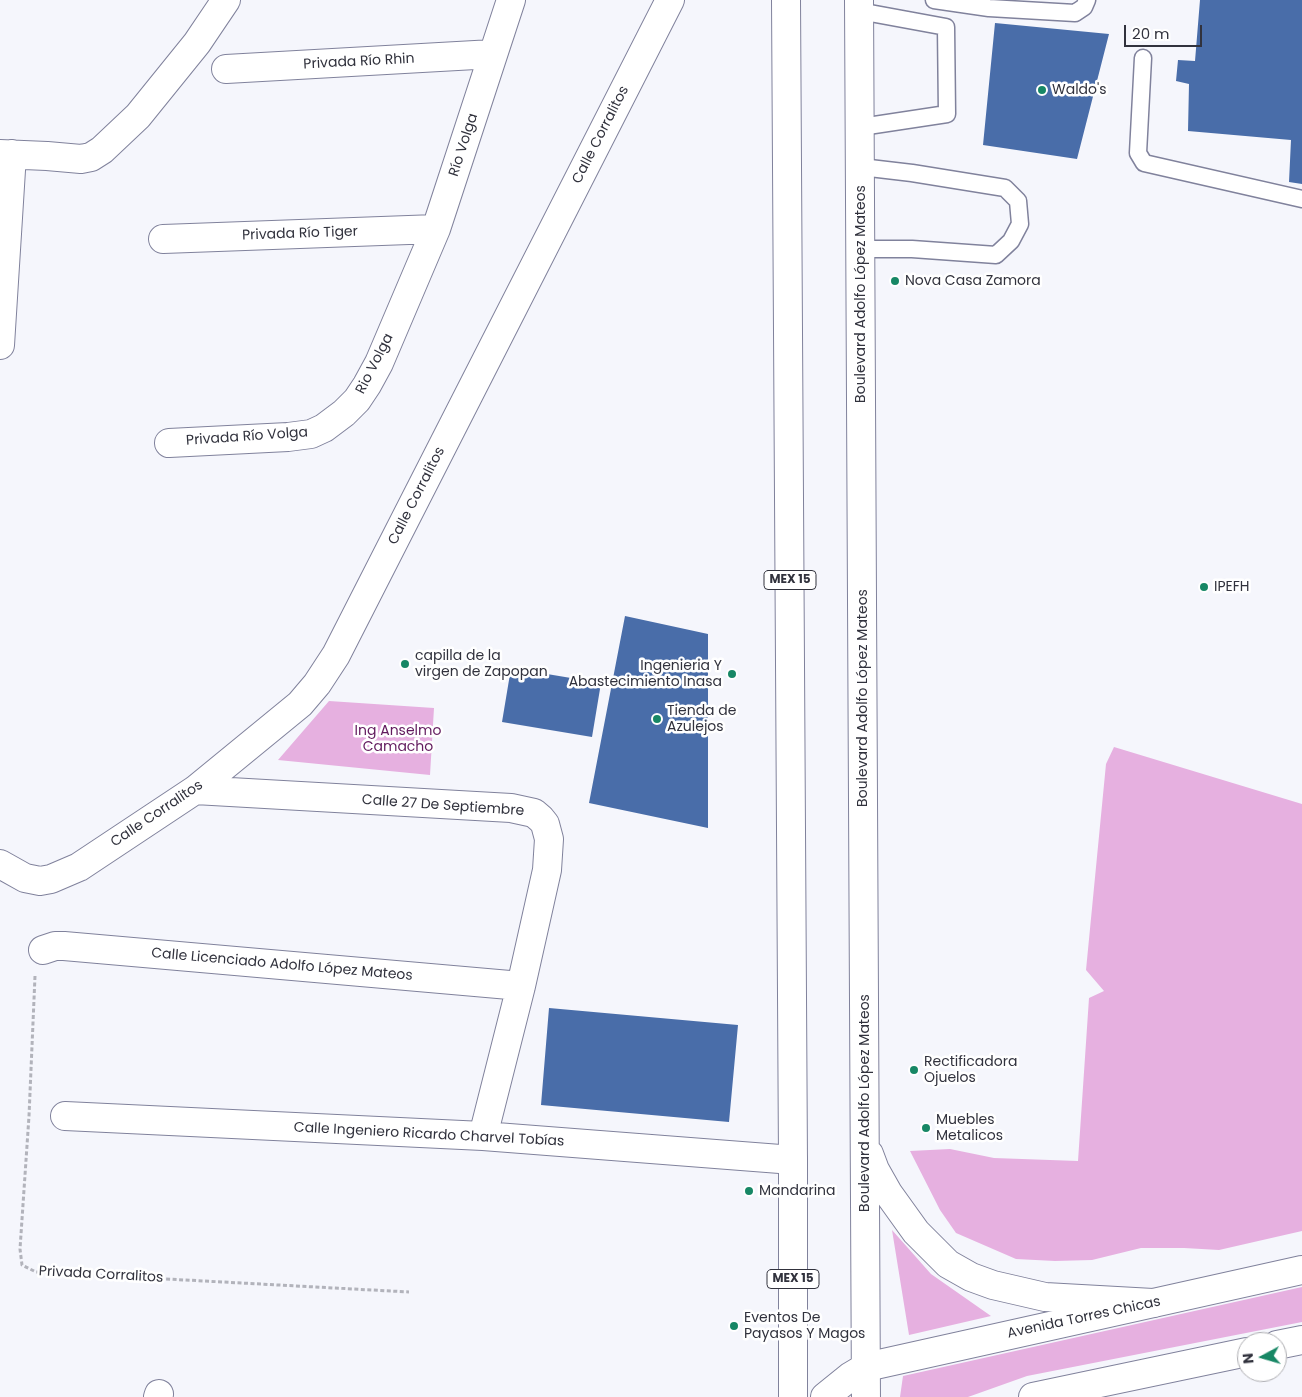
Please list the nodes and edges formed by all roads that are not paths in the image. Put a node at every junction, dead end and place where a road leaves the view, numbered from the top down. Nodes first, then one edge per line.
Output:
1 (226, 0) edge
2 (511, 0) edge
3 (670, 0) edge
4 (786, 0) edge
5 (934, 0) edge
6 (1087, 0) edge
7 (859, 5) edge
8 (493, 54) junction
9 (1143, 58) dead end
10 (226, 69) dead end
11 (861, 127) junction
12 (6, 154) edge
13 (860, 167) junction
14 (1302, 200) edge
15 (436, 229) junction
16 (163, 239) dead end
17 (861, 248) junction
18 (411, 288) joint
19 (0, 335) edge
20 (0, 345) edge
21 (324, 428) joint
22 (168, 443) dead end
23 (195, 790) junction
24 (0, 864) edge
25 (43, 950) road end
26 (521, 986) junction
27 (65, 1116) dead end
28 (483, 1136) junction
29 (865, 1146) junction
30 (793, 1160) junction
31 (1302, 1270) edge
32 (1153, 1303) junction
33 (1302, 1340) edge
34 (1287, 1344) edge
35 (1237, 1354) edge
36 (866, 1367) junction
37 (793, 1397) edge
38 (825, 1397) edge
39 (866, 1397) edge
40 (1033, 1397) edge

1 - 12 street
2 - 8 street, Río Volga
3 - 23 street, Calle Corralitos
4 - 30 street, MEX 15
5 - 6 lane
7 - 11 street, Boulevard Adolfo López Mateos
7 - 11 lane
8 - 10 street, Privada Río Rhin
8 - 15 street, Río Volga
9 - 14 lane
11 - 13 street, Boulevard Adolfo López Mateos
12 - 19 street
13 - 17 street, Boulevard Adolfo López Mateos
13 - 17 lane
15 - 16 street, Privada Río Tiger
15 - 18 street, Río Volga
17 - 29 street, Boulevard Adolfo López Mateos
18 - 21 street, Rio Volga
19 - 20 street
21 - 22 street, Privada Río Volga
23 - 24 street, Calle Corralitos
23 - 26 street, Calle 27 De Septiembre
25 - 26 street, Calle Licenciado Adolfo López Mateos
26 - 28 street, Calle 27 De Septiembre
27 - 28 street, Calle Ingeniero Ricardo Charvel Tobías
28 - 30 street, Calle Ingeniero Ricardo Charvel Tobías
29 - 32 street
29 - 36 street, Boulevard Adolfo López Mateos
30 - 37 street, MEX 15
31 - 32 street, Avenida Torres Chicas
32 - 36 street, Avenida Torres Chicas
33 - 34 street
35 - 40 street
36 - 38 street
36 - 39 street, Boulevard Adolfo López Mateos

